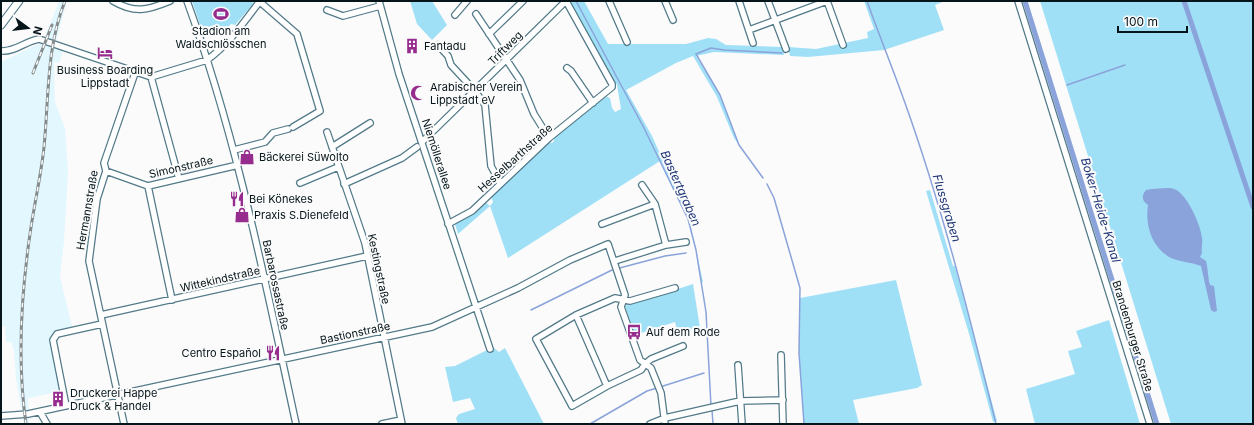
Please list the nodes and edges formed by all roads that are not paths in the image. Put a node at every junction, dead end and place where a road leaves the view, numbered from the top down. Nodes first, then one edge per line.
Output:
1 (18, 1) edge
2 (113, 1) edge
3 (170, 1) edge
4 (187, 1) edge
5 (467, 1) edge
6 (523, 1) edge
7 (566, 1) edge
8 (609, 1) edge
9 (665, 1) edge
10 (739, 1) edge
11 (768, 1) edge
12 (827, 1) edge
13 (1018, 1) edge
14 (260, 2) edge
15 (380, 4) edge
16 (328, 10) dead end
17 (476, 14) dead end
18 (455, 15) dead end
19 (673, 20) dead end
20 (776, 20) junction
21 (1, 25) edge
22 (749, 30) junction
23 (489, 34) junction
24 (627, 42) dead end
25 (753, 43) dead end
26 (843, 44) dead end
27 (438, 45) dead end
28 (786, 49) dead end
29 (1, 51) edge
30 (207, 60) junction
31 (507, 60) junction
32 (567, 68) dead end
33 (136, 73) junction
34 (150, 78) junction
35 (475, 91) junction
36 (593, 103) junction
37 (370, 123) dead end
38 (327, 132) dead end
39 (550, 138) junction
40 (422, 142) junction
41 (332, 147) junction
42 (416, 147) dead end
43 (234, 150) junction
44 (238, 165) junction
45 (338, 167) junction
46 (106, 171) junction
47 (179, 179) junction
48 (300, 183) dead end
49 (500, 183) junction
50 (344, 184) junction
51 (642, 185) dead end
52 (148, 186) junction
53 (654, 204) junction
54 (448, 224) junction
55 (602, 224) dead end
56 (686, 242) dead end
57 (666, 245) junction
58 (367, 256) junction
59 (616, 262) junction
60 (265, 279) junction
61 (675, 288) dead end
62 (172, 300) junction
63 (622, 300) junction
64 (476, 307) junction
65 (100, 315) junction
66 (576, 315) junction
67 (102, 324) junction
68 (384, 338) junction
69 (683, 346) dead end
70 (490, 349) dead end
71 (781, 355) dead end
72 (282, 359) junction
73 (645, 364) junction
74 (738, 365) dead end
75 (607, 386) junction
76 (118, 394) junction
77 (783, 400) junction
78 (740, 401) junction
79 (66, 406) junction
80 (40, 412) junction
81 (1, 416) edge
82 (665, 421) edge
83 (402, 422) edge
84 (47, 424) edge
85 (124, 424) edge
86 (296, 424) edge
87 (382, 424) edge
88 (650, 424) edge
89 (742, 424) edge
90 (783, 424) edge
91 (1150, 424) edge

1 - 21 main road
2 - 3 street
4 - 30 street, Barbarossastraße
5 - 18 street
6 - 23 street
7 - 31 street, Triftweg
7 - 36 street, Hesselbarthstraße
8 - 24 street
9 - 19 street
10 - 22 street
11 - 20 street
12 - 20 street
12 - 26 street
13 - 91 street, Brandenburger Straße
14 - 30 street
14 - 43 street
15 - 16 street, Niemöllerallee
15 - 40 street, Niemöllerallee
17 - 23 street
20 - 22 street
20 - 28 street
22 - 25 street
23 - 31 street
27 - 35 street
29 - 33 street
30 - 34 street
30 - 43 street, Barbarossastraße
31 - 35 street, Triftweg
31 - 39 street
32 - 36 street
33 - 34 street
33 - 46 street, Hermannstraße
34 - 47 street
35 - 40 street, Triftweg
35 - 49 street
36 - 39 street, Hesselbarthstraße
37 - 41 street
38 - 41 street, Kestingstraße
39 - 49 street, Hesselbarthstraße
40 - 54 street, Niemöllerallee
41 - 45 street, Kestingstraße
42 - 50 street
43 - 44 street, Barbarossastraße
44 - 47 street, Simonstraße
44 - 60 street, Barbarossastraße
45 - 48 street
45 - 50 street, Kestingstraße
46 - 52 street, Simonstraße
46 - 65 street, Hermannstraße
47 - 52 street, Simonstraße
49 - 54 street, Hesselbarthstraße
50 - 58 street, Kestingstraße
51 - 53 street
52 - 62 street
53 - 55 street
53 - 57 street
54 - 64 street, Niemöllerallee
56 - 57 street
57 - 59 street
58 - 60 street, Wittekindstraße
58 - 68 street, Kestingstraße
59 - 63 street
59 - 64 street, Bastionstraße
60 - 62 street, Wittekindstraße
60 - 72 street, Barbarossastraße
61 - 63 street
62 - 65 street, Wittekindstraße
63 - 66 street
63 - 73 street
64 - 68 street, Bastionstraße
64 - 70 street, Niemöllerallee
65 - 67 street, Hermannstraße
66 - 75 street
66 - 75 street
67 - 76 street, Hermannstraße
67 - 79 street
68 - 72 street, Bastionstraße
68 - 83 street, Kestingstraße
69 - 73 street
71 - 77 street
72 - 76 street, Bastionstraße
72 - 86 street, Barbarossastraße
73 - 75 street
73 - 82 street
74 - 78 street
76 - 79 street, Bastionstraße
76 - 85 street, Hermannstraße
77 - 78 street
77 - 90 street
78 - 82 street
78 - 89 street
79 - 80 street, Bastionstraße
80 - 81 street, Bastionstraße
80 - 84 street
82 - 88 street
83 - 87 street

